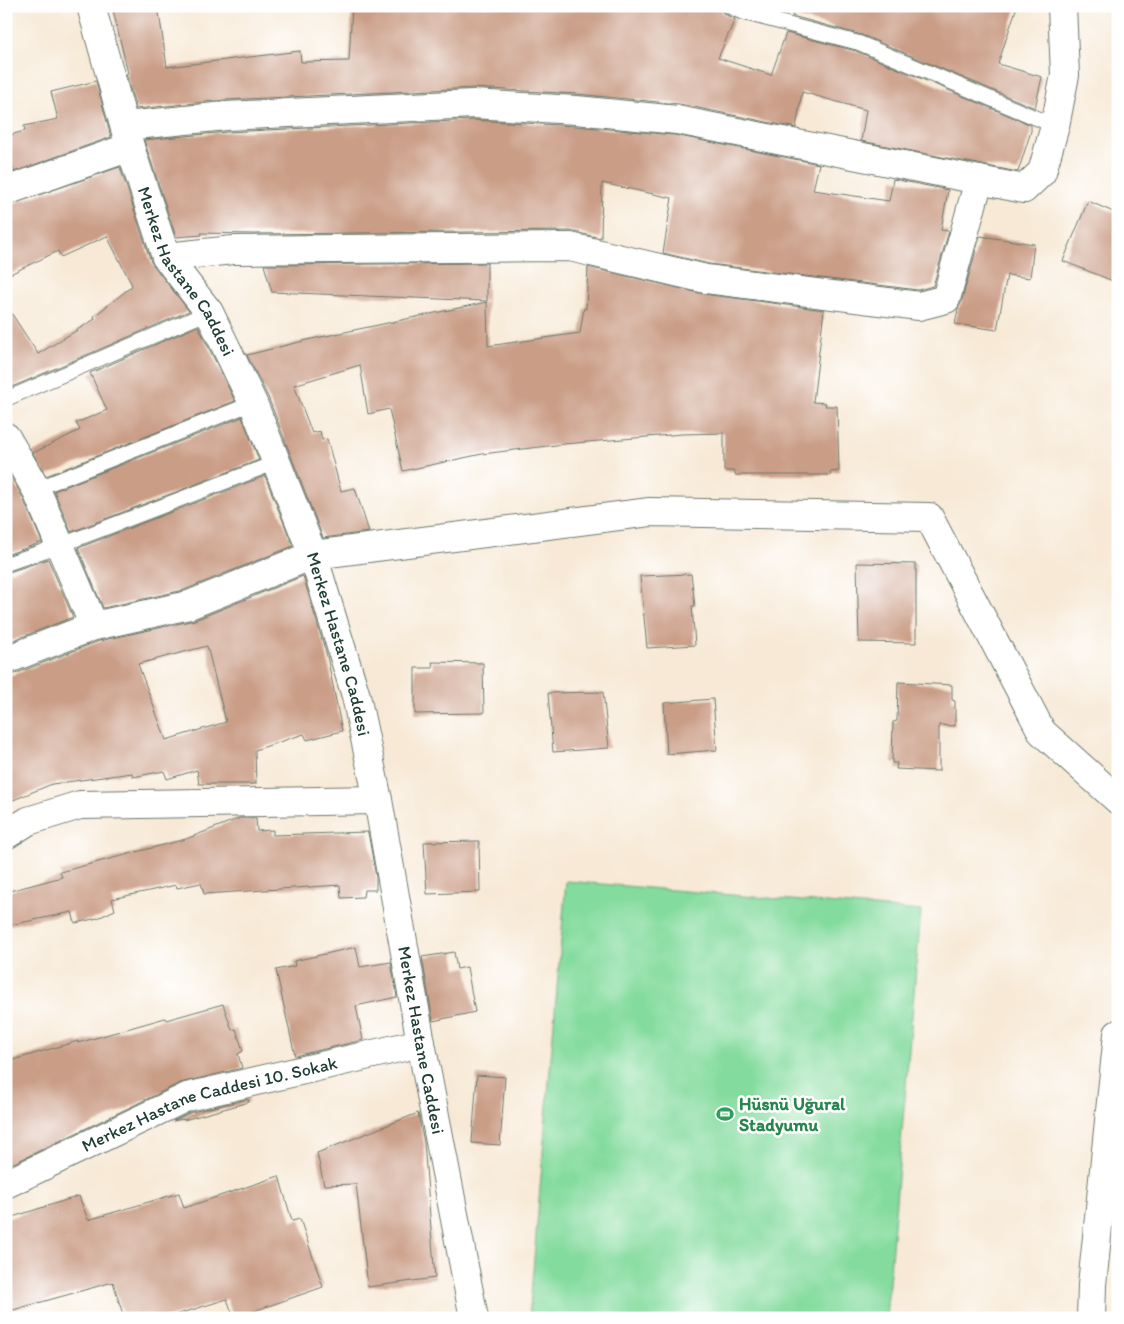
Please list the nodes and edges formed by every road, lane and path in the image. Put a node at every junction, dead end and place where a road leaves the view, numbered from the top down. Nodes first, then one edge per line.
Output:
1 (91, 6) edge
2 (728, 6) edge
3 (1062, 6) edge
4 (1055, 126) junction
5 (127, 136) junction
6 (979, 180) junction
7 (6, 191) edge
8 (166, 258) junction
9 (208, 312) junction
10 (6, 399) edge
11 (253, 403) junction
12 (6, 437) edge
13 (277, 462) junction
14 (36, 488) junction
15 (61, 545) junction
16 (313, 555) junction
17 (6, 564) edge
18 (94, 626) junction
19 (6, 660) edge
20 (378, 800) junction
21 (1118, 800) edge
22 (6, 835) edge
23 (1118, 1034) edge
24 (421, 1044) junction
25 (6, 1184) edge
26 (474, 1318) edge
27 (1091, 1318) edge

1 - 5 street, Merkez Hastane Caddesi
2 - 4 lane
3 - 4 street
4 - 6 street
5 - 6 street
5 - 7 street
5 - 8 street, Merkez Hastane Caddesi
6 - 8 street
8 - 9 street, Merkez Hastane Caddesi
9 - 10 lane
9 - 11 street, Merkez Hastane Caddesi
11 - 13 street, Merkez Hastane Caddesi
11 - 14 lane
12 - 14 street
13 - 15 lane
13 - 16 street, Merkez Hastane Caddesi
14 - 15 street
15 - 17 lane
15 - 18 street
16 - 18 street
16 - 20 street, Merkez Hastane Caddesi
16 - 21 street
18 - 19 street
20 - 22 street
20 - 24 street, Merkez Hastane Caddesi
23 - 27 street
24 - 25 street, Merkez Hastane Caddesi 10. Sokak
24 - 26 street, Merkez Hastane Caddesi

